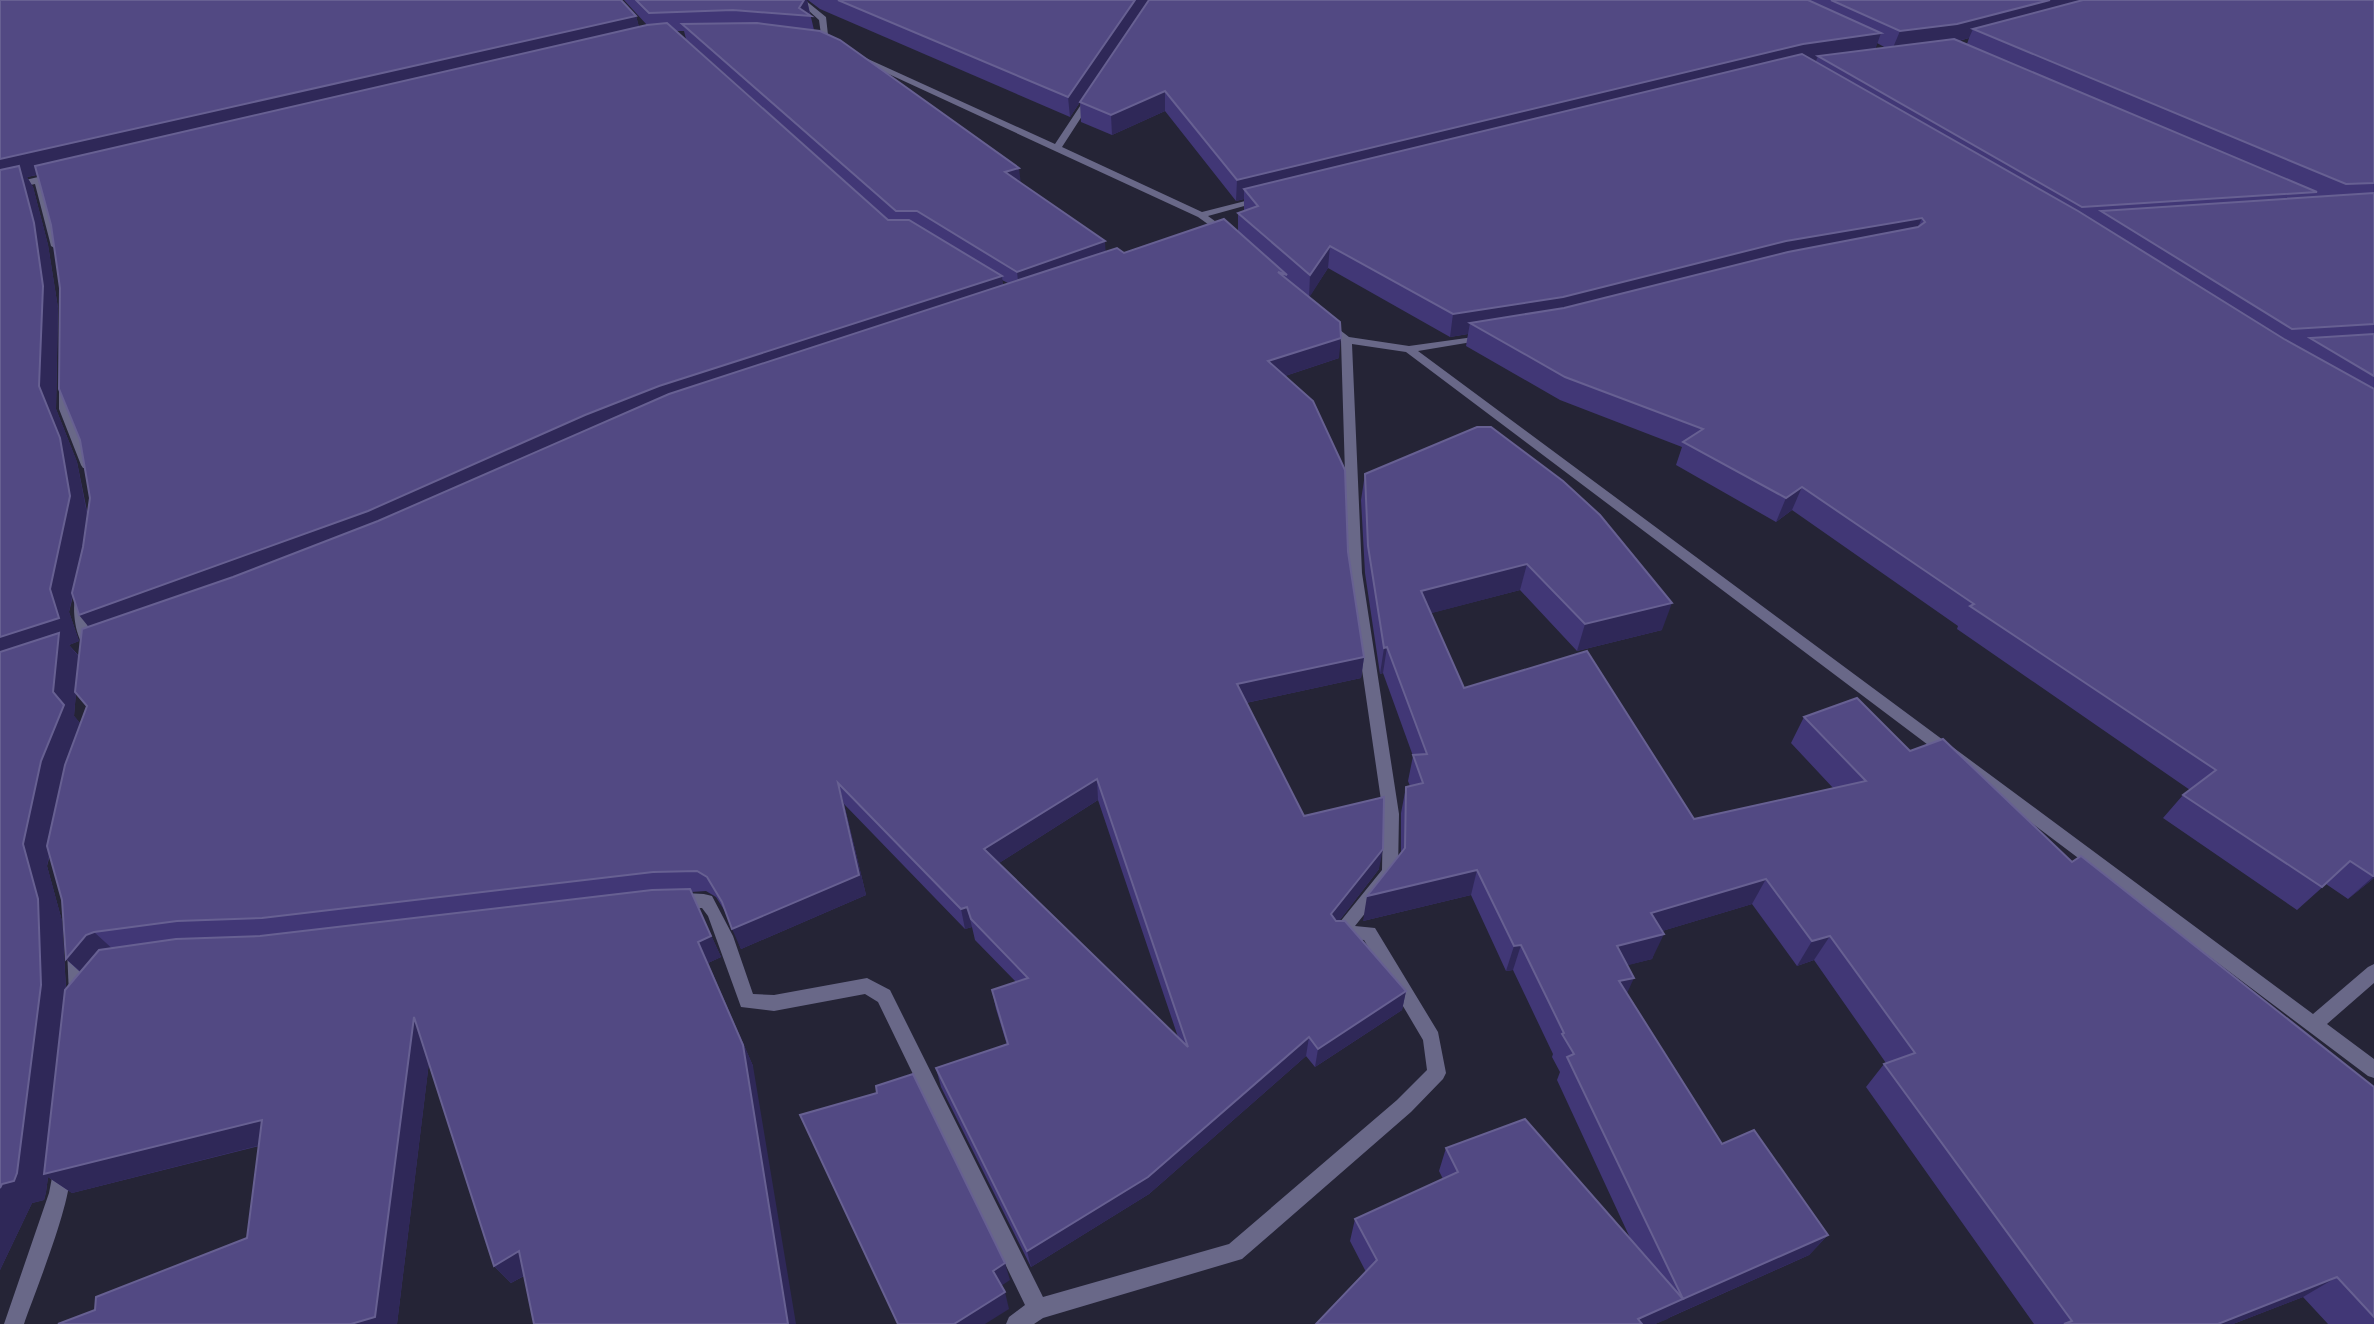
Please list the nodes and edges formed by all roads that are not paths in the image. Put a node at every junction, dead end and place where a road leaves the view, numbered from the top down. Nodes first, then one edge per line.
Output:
1 (801, 0) edge
2 (813, 40) edge
3 (825, 42) junction
4 (838, 48) edge
5 (850, 53) edge
6 (1095, 91) edge
7 (1058, 148) junction
8 (65, 173) edge
9 (38, 179) junction
10 (0, 189) edge
11 (1269, 198) edge
12 (1201, 215) junction
13 (1238, 243) edge
14 (58, 257) edge
15 (1317, 314) edge
16 (1490, 336) edge
17 (1346, 340) junction
18 (1409, 349) junction
19 (65, 376) edge
20 (90, 484) edge
21 (85, 590) edge
22 (88, 669) edge
23 (663, 902) edge
24 (74, 933) edge
25 (2374, 972) edge
26 (94, 989) edge
27 (2315, 1024) junction
28 (2374, 1070) edge
29 (63, 1153) edge
30 (1038, 1309) junction
31 (14, 1324) edge
32 (1016, 1324) edge

1 - 3 street
2 - 3 street
3 - 4 street
5 - 7 street
6 - 7 street
7 - 12 street
8 - 9 street
9 - 10 street
9 - 14 street
11 - 12 street
12 - 13 street
15 - 17 street
16 - 18 street
17 - 18 street
17 - 30 street
18 - 27 street
19 - 20 street
21 - 22 street
23 - 30 street
24 - 26 street
25 - 27 street
27 - 28 street
29 - 31 street
30 - 32 street

